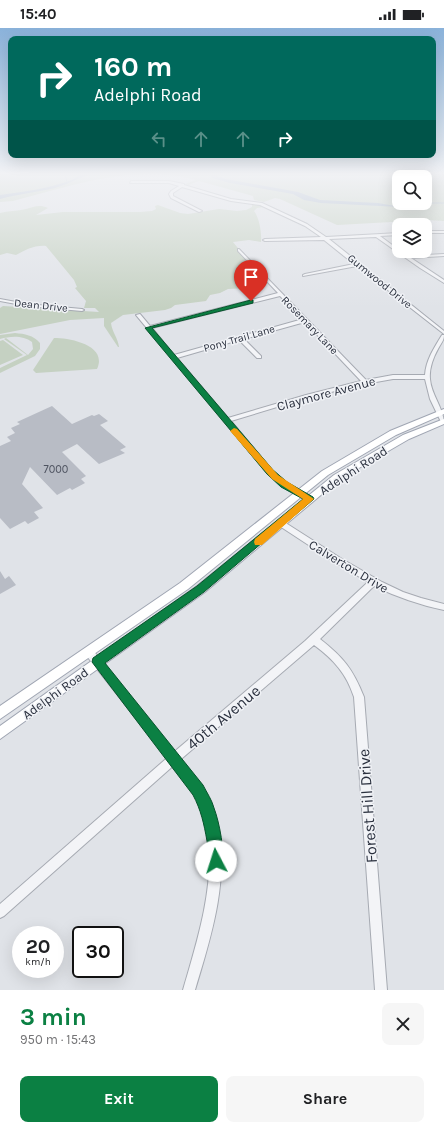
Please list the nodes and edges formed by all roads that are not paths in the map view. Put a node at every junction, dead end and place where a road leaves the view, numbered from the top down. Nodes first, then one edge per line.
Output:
1 (291, 218) edge
2 (432, 232) edge
3 (444, 232) edge
4 (392, 234) edge
5 (376, 235) junction
6 (326, 238) junction
7 (265, 240) dead end
8 (392, 246) edge
9 (239, 250) dead end
10 (444, 255) edge
11 (432, 256) edge
12 (408, 258) edge
13 (358, 264) junction
14 (305, 275) dead end
15 (444, 282) edge
16 (280, 294) junction
17 (0, 300) edge
18 (82, 310) dead end
19 (138, 315) dead end
20 (306, 320) junction
21 (148, 328) junction
22 (444, 335) edge
23 (240, 338) junction
24 (173, 357) junction
25 (259, 358) dead end
26 (428, 377) junction
27 (365, 382) junction
28 (443, 418) edge
29 (226, 421) junction
30 (300, 493) junction
31 (310, 499) junction
32 (281, 523) junction
33 (373, 582) junction
34 (444, 607) edge
35 (314, 640) junction
36 (89, 652) junction
37 (98, 662) junction
38 (0, 713) edge
39 (0, 733) edge
40 (174, 759) junction
41 (0, 912) edge
42 (189, 990) edge
43 (380, 990) edge

1 - 6 street, Gumwood Drive
2 - 3 street
4 - 5 street
5 - 6 street
5 - 8 street
6 - 7 street
6 - 13 street, Gumwood Drive
9 - 16 street, Rosemary Lane
10 - 11 street
12 - 15 street
13 - 14 street
13 - 22 street, Gumwood Drive
16 - 20 street, Rosemary Lane
16 - 21 street
17 - 18 street, Dean Drive
19 - 21 street
20 - 23 street, Pony Trail Lane
20 - 27 street, Rosemary Lane
21 - 24 street
22 - 26 street
23 - 24 street, Pony Trail Lane
23 - 25 street
24 - 29 street
26 - 27 street, Claymore Avenue
26 - 28 street
27 - 29 street, Claymore Avenue
28 - 30 main road, Adelphi Road
28 - 31 main road, Adelphi Road
29 - 30 street
30 - 31 street
30 - 36 main road, Adelphi Road
31 - 32 main road, Adelphi Road
32 - 33 street, Calverton Drive
32 - 37 main road, Adelphi Road
33 - 34 street, Calverton Drive
33 - 35 street, 40th Avenue
35 - 40 street, 40th Avenue
35 - 43 street, Forest Hill Drive
36 - 37 street
36 - 38 main road, Adelphi Road
37 - 39 main road, Adelphi Road
37 - 40 street
40 - 41 street, 40th Avenue
40 - 42 street

